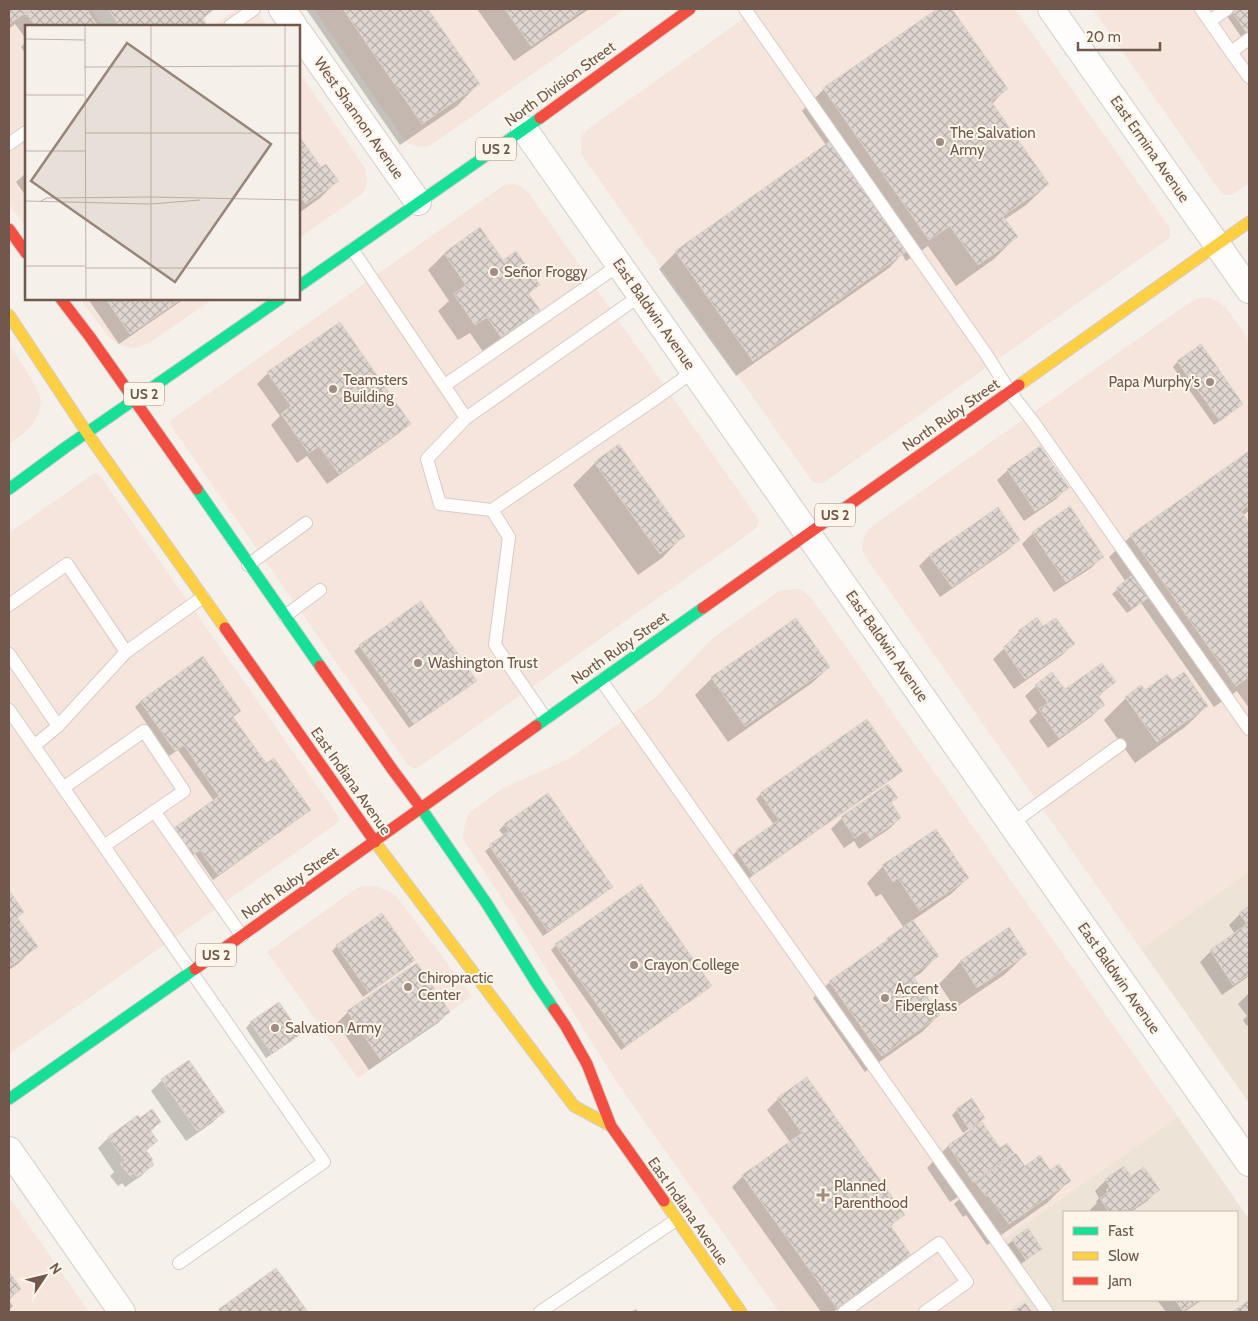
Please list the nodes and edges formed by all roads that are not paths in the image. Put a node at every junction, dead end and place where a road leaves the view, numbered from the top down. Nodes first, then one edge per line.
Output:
1 (254, 9) edge
2 (282, 9) edge
3 (690, 9) edge
4 (745, 9) edge
5 (1051, 9) edge
6 (1201, 9) edge
7 (1227, 9) edge
8 (1210, 21) junction
9 (231, 25) edge
10 (293, 25) edge
11 (300, 34) edge
12 (1249, 38) edge
13 (1231, 52) junction
14 (1249, 77) edge
15 (524, 129) junction
16 (25, 133) edge
17 (9, 144) edge
18 (418, 202) junction
19 (1249, 222) edge
20 (9, 229) edge
21 (1217, 244) junction
22 (352, 249) junction
23 (25, 252) edge
24 (620, 264) junction
25 (300, 285) edge
26 (1249, 290) edge
27 (641, 295) junction
28 (62, 300) edge
29 (275, 300) edge
30 (9, 315) edge
31 (694, 371) junction
32 (445, 385) junction
33 (1010, 392) junction
34 (134, 401) junction
35 (466, 418) junction
36 (86, 433) junction
37 (9, 489) edge
38 (492, 510) junction
39 (306, 523) dead end
40 (808, 534) junction
41 (248, 565) junction
42 (320, 590) dead end
43 (203, 597) junction
44 (9, 605) edge
45 (285, 616) junction
46 (126, 652) junction
47 (9, 654) edge
48 (601, 680) junction
49 (9, 710) edge
50 (546, 719) junction
51 (58, 726) junction
52 (1249, 729) edge
53 (1120, 745) dead end
54 (34, 746) junction
55 (63, 788) junction
56 (421, 808) junction
57 (154, 811) junction
58 (1011, 824) junction
59 (375, 842) junction
60 (104, 846) junction
61 (242, 936) junction
62 (192, 972) junction
63 (9, 1099) edge
64 (611, 1126) junction
65 (9, 1150) edge
66 (1249, 1163) edge
67 (676, 1220) junction
68 (179, 1263) dead end
69 (122, 1312) edge
70 (540, 1312) edge
71 (741, 1312) edge
72 (844, 1312) edge
73 (925, 1312) edge
74 (1047, 1312) edge

1 - 9 lane
2 - 10 street
3 - 15 main road, North Division Street / US 2
4 - 33 lane
5 - 21 street, East Ermina Avenue
6 - 8 lane
7 - 8 lane
8 - 13 lane
11 - 18 street, West Shannon Avenue
12 - 13 lane
13 - 14 lane
15 - 18 main road, North Division Street / US 2
15 - 24 street, East Baldwin Avenue
16 - 17 lane
18 - 22 main road, North Division Street / US 2
19 - 21 main road, North Ruby Street / US 2
20 - 23 main road
21 - 26 street, East Ermina Avenue
21 - 33 main road, North Ruby Street / US 2
22 - 25 main road, North Division Street / US 2
22 - 32 lane
24 - 27 street, East Baldwin Avenue
24 - 32 lane
27 - 31 street, East Baldwin Avenue
27 - 35 lane
28 - 34 main road, East Indiana Avenue
29 - 34 main road, US 2
30 - 36 main road, East Indiana Avenue
31 - 38 lane
31 - 40 street, East Baldwin Avenue
32 - 35 lane
33 - 40 main road, North Ruby Street / US 2
33 - 52 lane
34 - 36 main road, US 2
34 - 41 main road, East Indiana Avenue
35 - 38 lane
36 - 37 main road, US 2
36 - 43 main road, East Indiana Avenue
38 - 50 lane
39 - 41 lane
40 - 48 main road, North Ruby Street / US 2
40 - 58 street, East Baldwin Avenue
41 - 45 main road, East Indiana Avenue
42 - 45 lane
43 - 46 lane
43 - 59 main road, East Indiana Avenue
44 - 46 lane
45 - 56 main road, East Indiana Avenue
46 - 51 lane
47 - 51 lane
48 - 50 main road, North Ruby Street / US 2
48 - 74 lane
49 - 54 lane
50 - 56 main road, North Ruby Street / US 2
51 - 54 lane
53 - 58 lane
54 - 55 lane
55 - 57 lane
55 - 60 lane
56 - 59 main road, North Ruby Street / US 2
56 - 64 main road, East Indiana Avenue
57 - 60 lane
57 - 61 lane
58 - 66 street, East Baldwin Avenue
59 - 61 main road, North Ruby Street / US 2
59 - 64 main road, East Indiana Avenue
60 - 62 lane
61 - 62 main road, North Ruby Street / US 2
62 - 63 main road, North Ruby Street / US 2
62 - 68 lane
64 - 67 main road, East Indiana Avenue
65 - 69 street
67 - 70 lane
67 - 71 main road, East Indiana Avenue
72 - 73 lane

